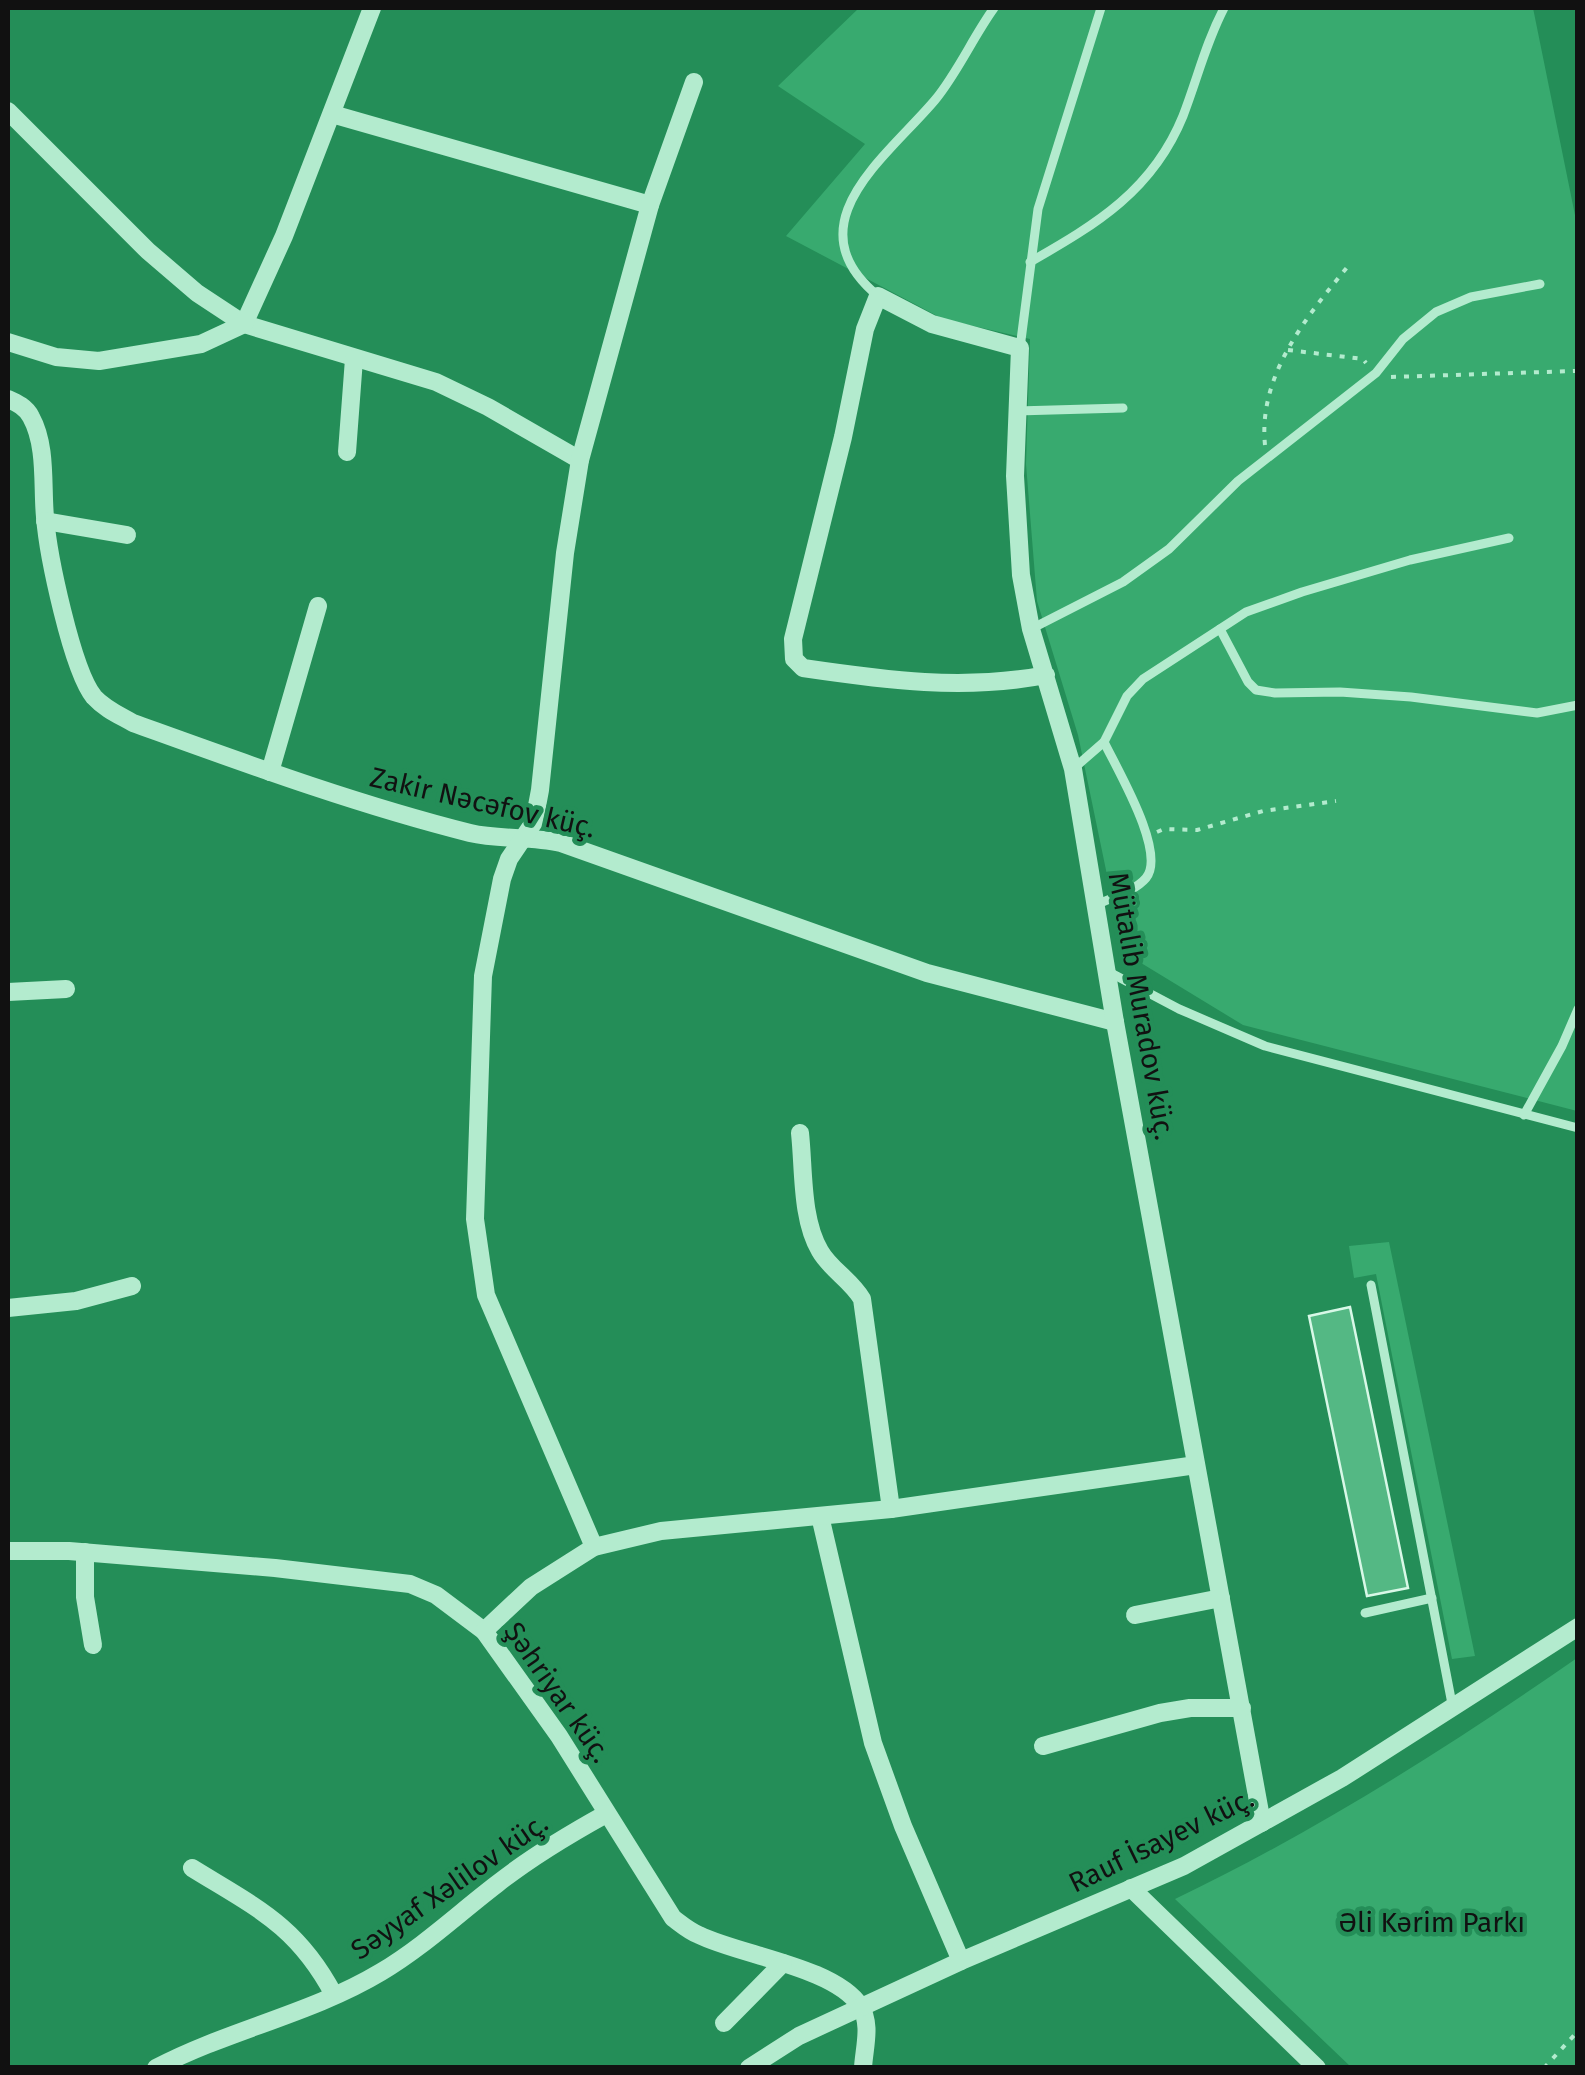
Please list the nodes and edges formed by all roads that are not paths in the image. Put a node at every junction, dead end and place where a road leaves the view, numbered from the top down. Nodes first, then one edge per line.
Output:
1 (372, 8) edge
2 (994, 8) edge
3 (1101, 8) edge
4 (1224, 8) edge
5 (694, 82) dead end
6 (8, 111) edge
7 (332, 114) junction
8 (650, 206) junction
9 (1030, 262) junction
10 (1540, 284) dead end
11 (878, 296) junction
12 (244, 324) junction
13 (8, 342) edge
14 (1020, 348) junction
15 (354, 359) junction
16 (8, 398) edge
17 (1123, 408) dead end
18 (1017, 411) junction
19 (347, 452) dead end
20 (580, 460) junction
21 (45, 521) junction
22 (127, 535) dead end
23 (1509, 538) dead end
24 (318, 606) dead end
25 (1030, 629) junction
26 (1220, 629) junction
27 (1046, 675) junction
28 (1578, 705) edge
29 (1104, 742) junction
30 (1073, 769) junction
31 (270, 772) junction
32 (525, 838) junction
33 (1098, 904) junction
34 (1108, 972) junction
35 (66, 988) dead end
36 (8, 992) edge
37 (1578, 1008) edge
38 (1116, 1022) junction
39 (1524, 1115) junction
40 (1578, 1128) edge
41 (800, 1133) dead end
42 (1371, 1285) dead end
43 (132, 1286) dead end
44 (8, 1308) edge
45 (1196, 1465) junction
46 (891, 1508) junction
47 (820, 1516) junction
48 (594, 1546) junction
49 (8, 1550) edge
50 (85, 1552) junction
51 (1221, 1598) junction
52 (1432, 1598) junction
53 (1364, 1613) dead end
54 (1135, 1615) dead end
55 (1578, 1627) edge
56 (484, 1631) junction
57 (93, 1645) dead end
58 (1242, 1708) junction
59 (1453, 1709) junction
60 (1044, 1746) dead end
61 (606, 1814) junction
62 (1262, 1823) junction
63 (192, 1868) dead end
64 (1131, 1888) junction
65 (961, 1961) junction
66 (782, 1963) junction
67 (334, 1995) junction
68 (861, 2007) junction
69 (724, 2023) dead end
70 (156, 2068) edge
71 (749, 2068) edge
72 (863, 2068) edge
73 (1317, 2068) edge

1 - 7 street
2 - 11 lane
3 - 9 lane
4 - 9 lane
5 - 8 street
6 - 12 street
7 - 8 street
7 - 12 street
8 - 20 street
9 - 14 lane
10 - 25 lane
11 - 14 street
11 - 27 street
12 - 13 street
12 - 15 street
14 - 18 street, Mütalib Muradov küç.
15 - 19 street
15 - 20 street
16 - 21 street, Zakir Nəcəfov küç.
17 - 18 lane
18 - 25 street, Mütalib Muradov küç.
20 - 32 street
21 - 22 street
21 - 31 street, Zakir Nəcəfov küç.
23 - 26 lane
24 - 31 street
25 - 27 street, Mütalib Muradov küç.
26 - 28 lane
26 - 29 lane
27 - 30 street, Mütalib Muradov küç.
29 - 30 lane
29 - 33 lane
30 - 33 street, Mütalib Muradov küç.
31 - 32 street, Zakir Nəcəfov küç.
32 - 38 street, Zakir Nəcəfov küç.
32 - 48 street
33 - 34 street, Mütalib Muradov küç.
34 - 38 street, Mütalib Muradov küç.
34 - 39 lane
35 - 36 street
37 - 39 lane
38 - 45 street, Mütalib Muradov küç.
39 - 40 lane
41 - 46 street
42 - 52 lane
43 - 44 street
45 - 46 street
45 - 51 street, Mütalib Muradov küç.
46 - 47 street
47 - 48 street
47 - 65 street
48 - 56 street
49 - 50 street, Şəhriyar küç.
50 - 56 street, Şəhriyar küç.
50 - 57 street
51 - 54 street
51 - 58 street, Mütalib Muradov küç.
52 - 53 lane
52 - 59 lane
55 - 59 street, Rauf İsayev küç.
56 - 61 street, Şəhriyar küç.
58 - 60 street
58 - 62 street, Mütalib Muradov küç.
59 - 62 street, Rauf İsayev küç.
61 - 66 street, Şəhriyar küç.
61 - 67 street, Səyyaf Xəlilov küç.
62 - 64 street, Rauf İsayev küç.
63 - 67 street
64 - 65 street, Rauf İsayev küç.
64 - 73 street
65 - 68 street, Rauf İsayev küç.
66 - 68 street, Şəhriyar küç.
66 - 69 street
67 - 70 street, Səyyaf Xəlilov küç.
68 - 71 street, Rauf İsayev küç.
68 - 72 street

